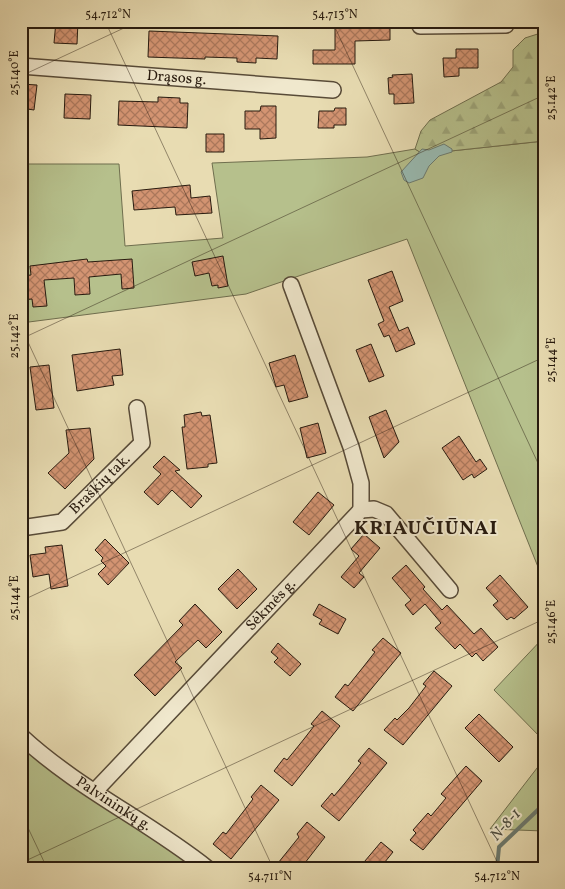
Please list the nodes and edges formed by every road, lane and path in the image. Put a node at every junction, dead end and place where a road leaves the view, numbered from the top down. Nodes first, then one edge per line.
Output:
1 (506, 21) edge
2 (420, 26) dead end
3 (21, 66) edge
4 (333, 90) dead end
5 (291, 285) dead end
6 (137, 408) dead end
7 (361, 510) junction
8 (21, 528) edge
9 (450, 590) dead end
10 (21, 736) edge
11 (95, 791) junction
12 (208, 868) edge

1 - 2 street
3 - 4 street, Drąsos g.
5 - 7 street
6 - 8 street, Braškių tak.
7 - 9 street
7 - 11 street, Sėkmės g.
10 - 11 street, Palvininkų g.
11 - 12 street, Palvininkų g.

